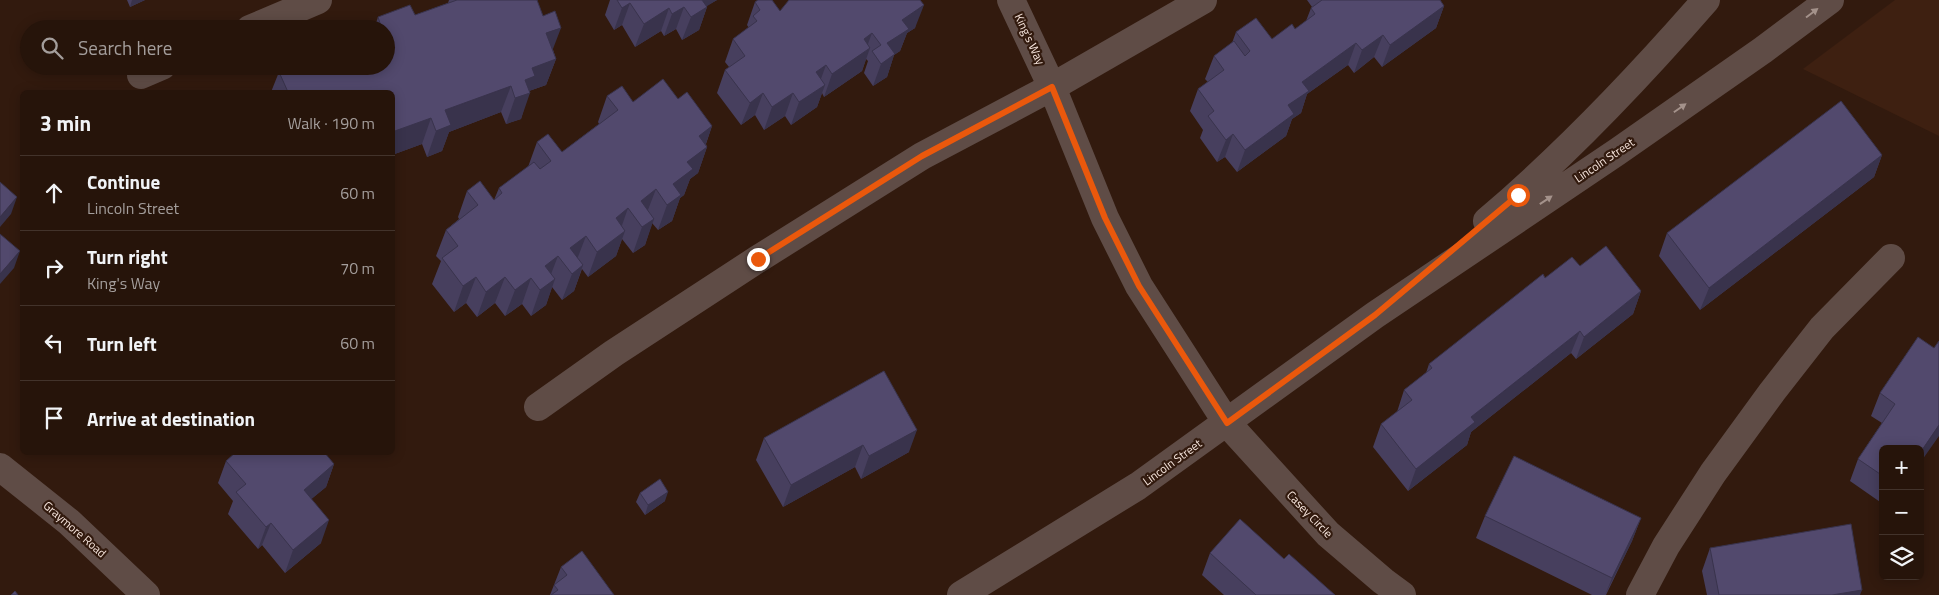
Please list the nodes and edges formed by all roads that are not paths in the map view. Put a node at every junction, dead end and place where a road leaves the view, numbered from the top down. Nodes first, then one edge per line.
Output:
1 (318, 0) edge
2 (1012, 0) edge
3 (1203, 0) edge
4 (1706, 0) edge
5 (1830, 0) edge
6 (271, 20) edge
7 (1052, 87) junction
8 (1891, 258) dead end
9 (1375, 315) junction
10 (538, 407) dead end
11 (1227, 423) junction
12 (0, 467) edge
13 (146, 595) edge
14 (961, 595) edge
15 (1402, 595) edge
16 (1640, 595) edge

1 - 6 street
2 - 7 street, King's Way
3 - 7 street
4 - 9 street, Lincoln Street
9 -> 5 street, Lincoln Street
7 - 10 street
7 - 11 street, King's Way
8 - 16 street
9 - 11 street, Lincoln Street
11 - 14 street, Lincoln Street
11 - 15 street, Casey Circle
12 - 13 street, Graymore Road

